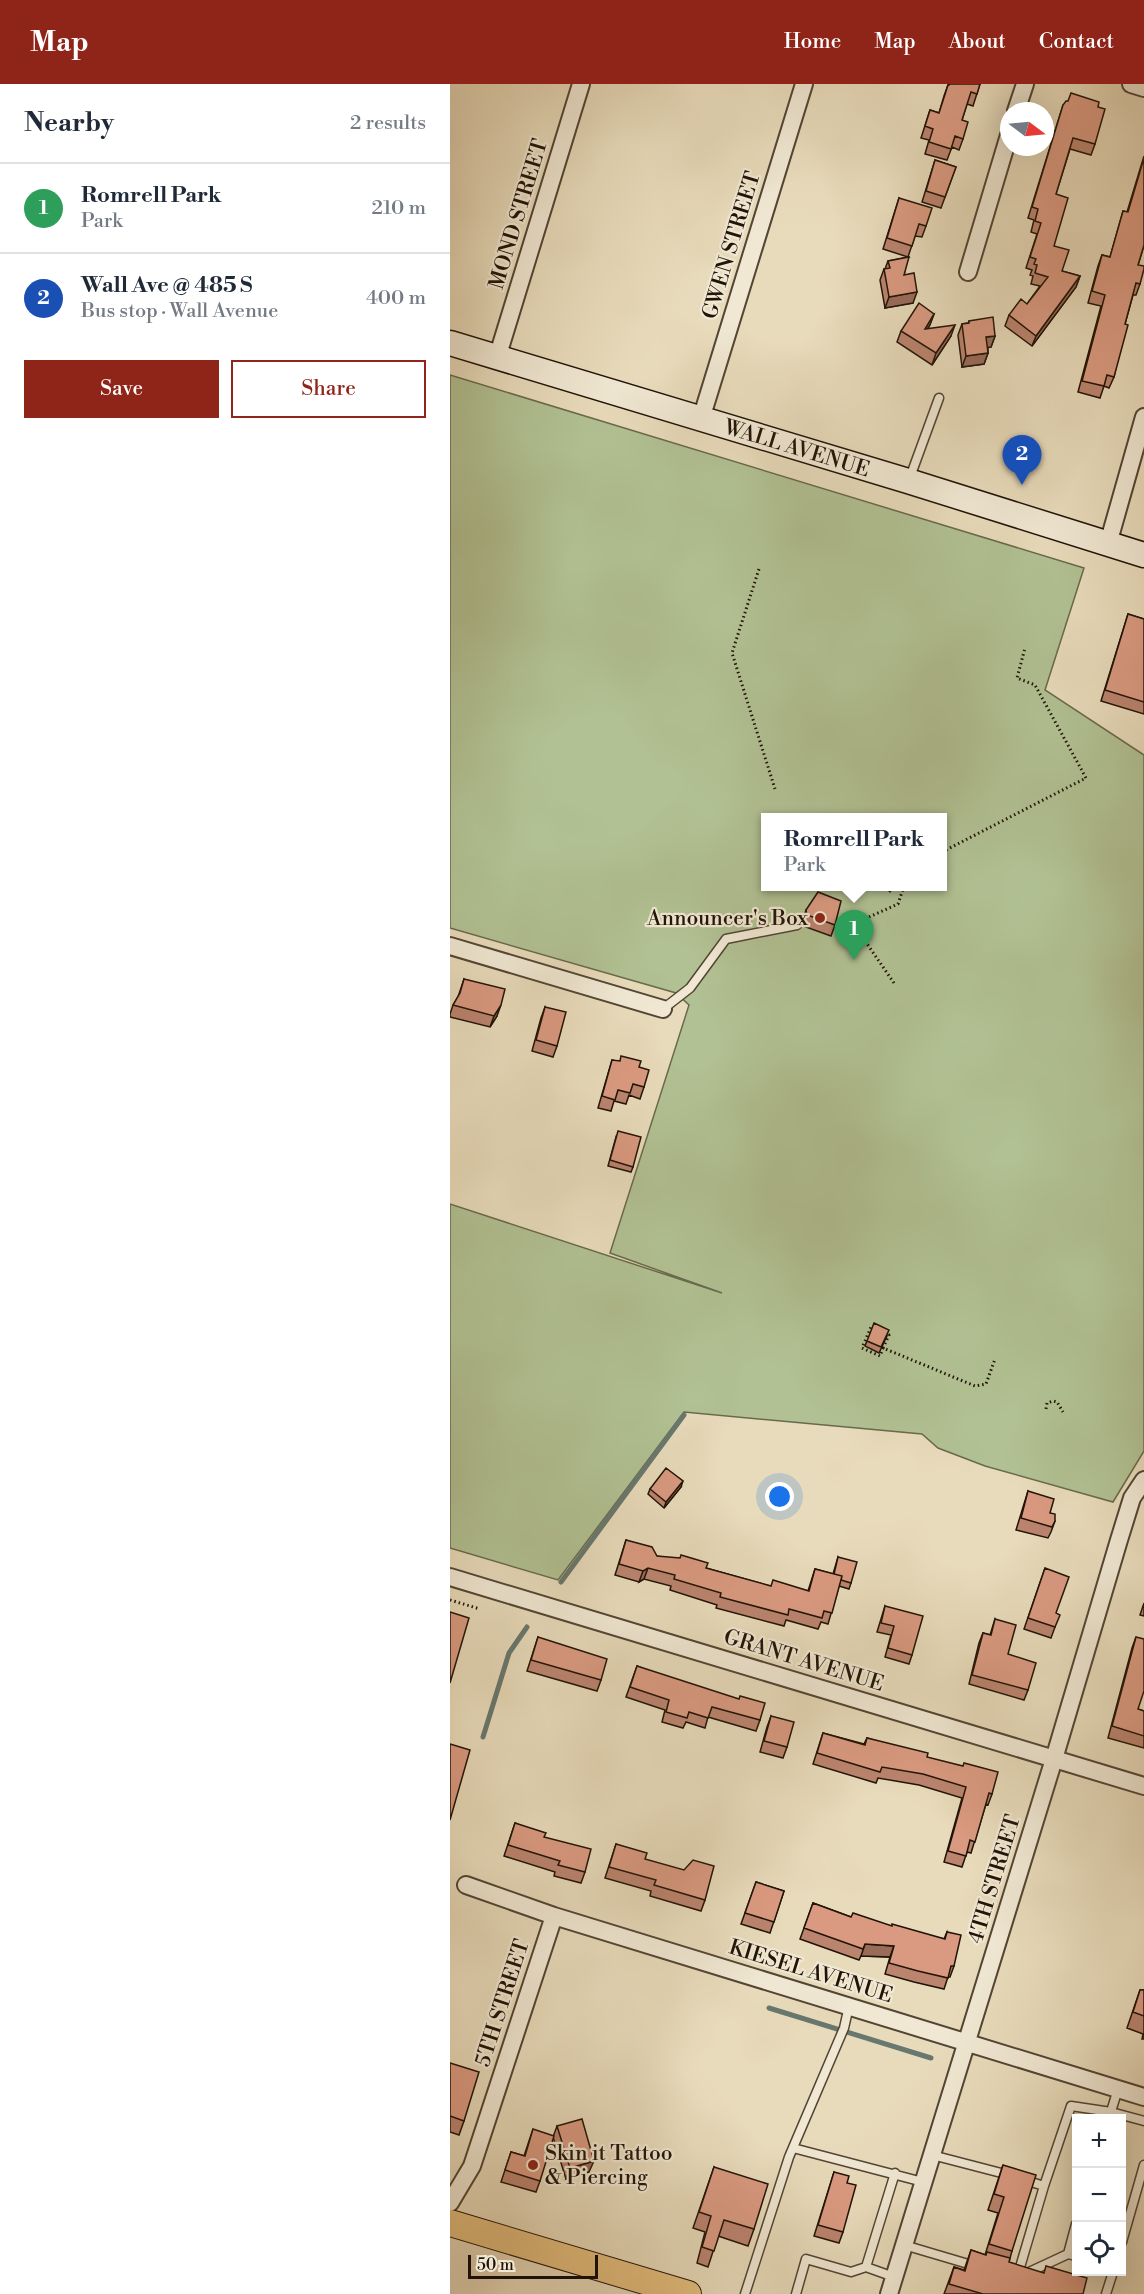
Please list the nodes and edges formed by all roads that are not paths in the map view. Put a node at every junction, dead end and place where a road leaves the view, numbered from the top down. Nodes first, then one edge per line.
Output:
1 (581, 84) edge
2 (804, 84) edge
3 (1024, 84) edge
4 (1131, 84) edge
5 (1144, 88) edge
6 (1019, 102) edge
7 (1003, 156) edge
8 (968, 272) dead end
9 (450, 343) edge
10 (498, 358) junction
11 (939, 398) dead end
12 (1144, 417) edge
13 (701, 419) junction
14 (908, 481) junction
15 (1108, 544) junction
16 (1144, 555) edge
17 (797, 925) dead end
18 (450, 946) edge
19 (663, 1009) joint
20 (1144, 1480) edge
21 (1138, 1500) edge
22 (450, 1577) edge
23 (1054, 1759) junction
24 (1144, 1786) edge
25 (466, 1885) dead end
26 (554, 1916) junction
27 (849, 2006) junction
28 (967, 2042) junction
29 (1118, 2089) junction
30 (1144, 2097) edge
31 (1106, 2114) edge
32 (1110, 2114) edge
33 (1126, 2118) edge
34 (1144, 2121) edge
35 (793, 2148) junction
36 (932, 2155) junction
37 (1144, 2165) edge
38 (895, 2173) junction
39 (923, 2182) junction
40 (1044, 2186) junction
41 (450, 2203) edge
42 (450, 2223) edge
43 (1126, 2228) edge
44 (904, 2245) junction
45 (1072, 2255) edge
46 (866, 2267) junction
47 (984, 2268) edge
48 (1006, 2274) edge
49 (1111, 2276) edge
50 (894, 2277) junction
51 (1017, 2277) junction
52 (685, 2294) edge
53 (746, 2294) edge
54 (796, 2294) edge
55 (889, 2294) edge
56 (1106, 2294) edge

1 - 10 street, MOND STREET
2 - 13 street, GWEN STREET
3 - 6 street
4 - 5 street
7 - 8 street
9 - 10 main road, WALL AVENUE
10 - 13 main road, WALL AVENUE
11 - 14 lane
12 - 15 street
13 - 14 main road, WALL AVENUE
14 - 15 main road, WALL AVENUE
15 - 16 main road, WALL AVENUE
17 - 19 lane
18 - 19 street
20 - 21 street, 4TH STREET
21 - 23 street, 4TH STREET
22 - 23 street, GRANT AVENUE
23 - 24 street, GRANT AVENUE
23 - 28 street, 4TH STREET
25 - 26 street, KIESEL AVENUE
26 - 27 street, KIESEL AVENUE
26 - 41 street, 5TH STREET
27 - 28 street, KIESEL AVENUE
27 - 35 lane
28 - 29 street, KIESEL AVENUE
28 - 36 street, 4TH STREET
29 - 30 street, KIESEL AVENUE
29 - 32 lane
31 - 40 lane
33 - 34 lane
35 - 38 lane
35 - 53 lane
36 - 39 street, 4TH STREET
36 - 40 lane
37 - 43 lane
38 - 39 lane
38 - 46 lane
39 - 44 street, 4TH STREET
40 - 51 lane
42 - 52 main road
44 - 47 lane
44 - 50 street, 4TH STREET
45 - 51 lane
46 - 50 lane
46 - 54 lane
48 - 51 lane
49 - 56 lane
50 - 55 street, 4TH STREET

